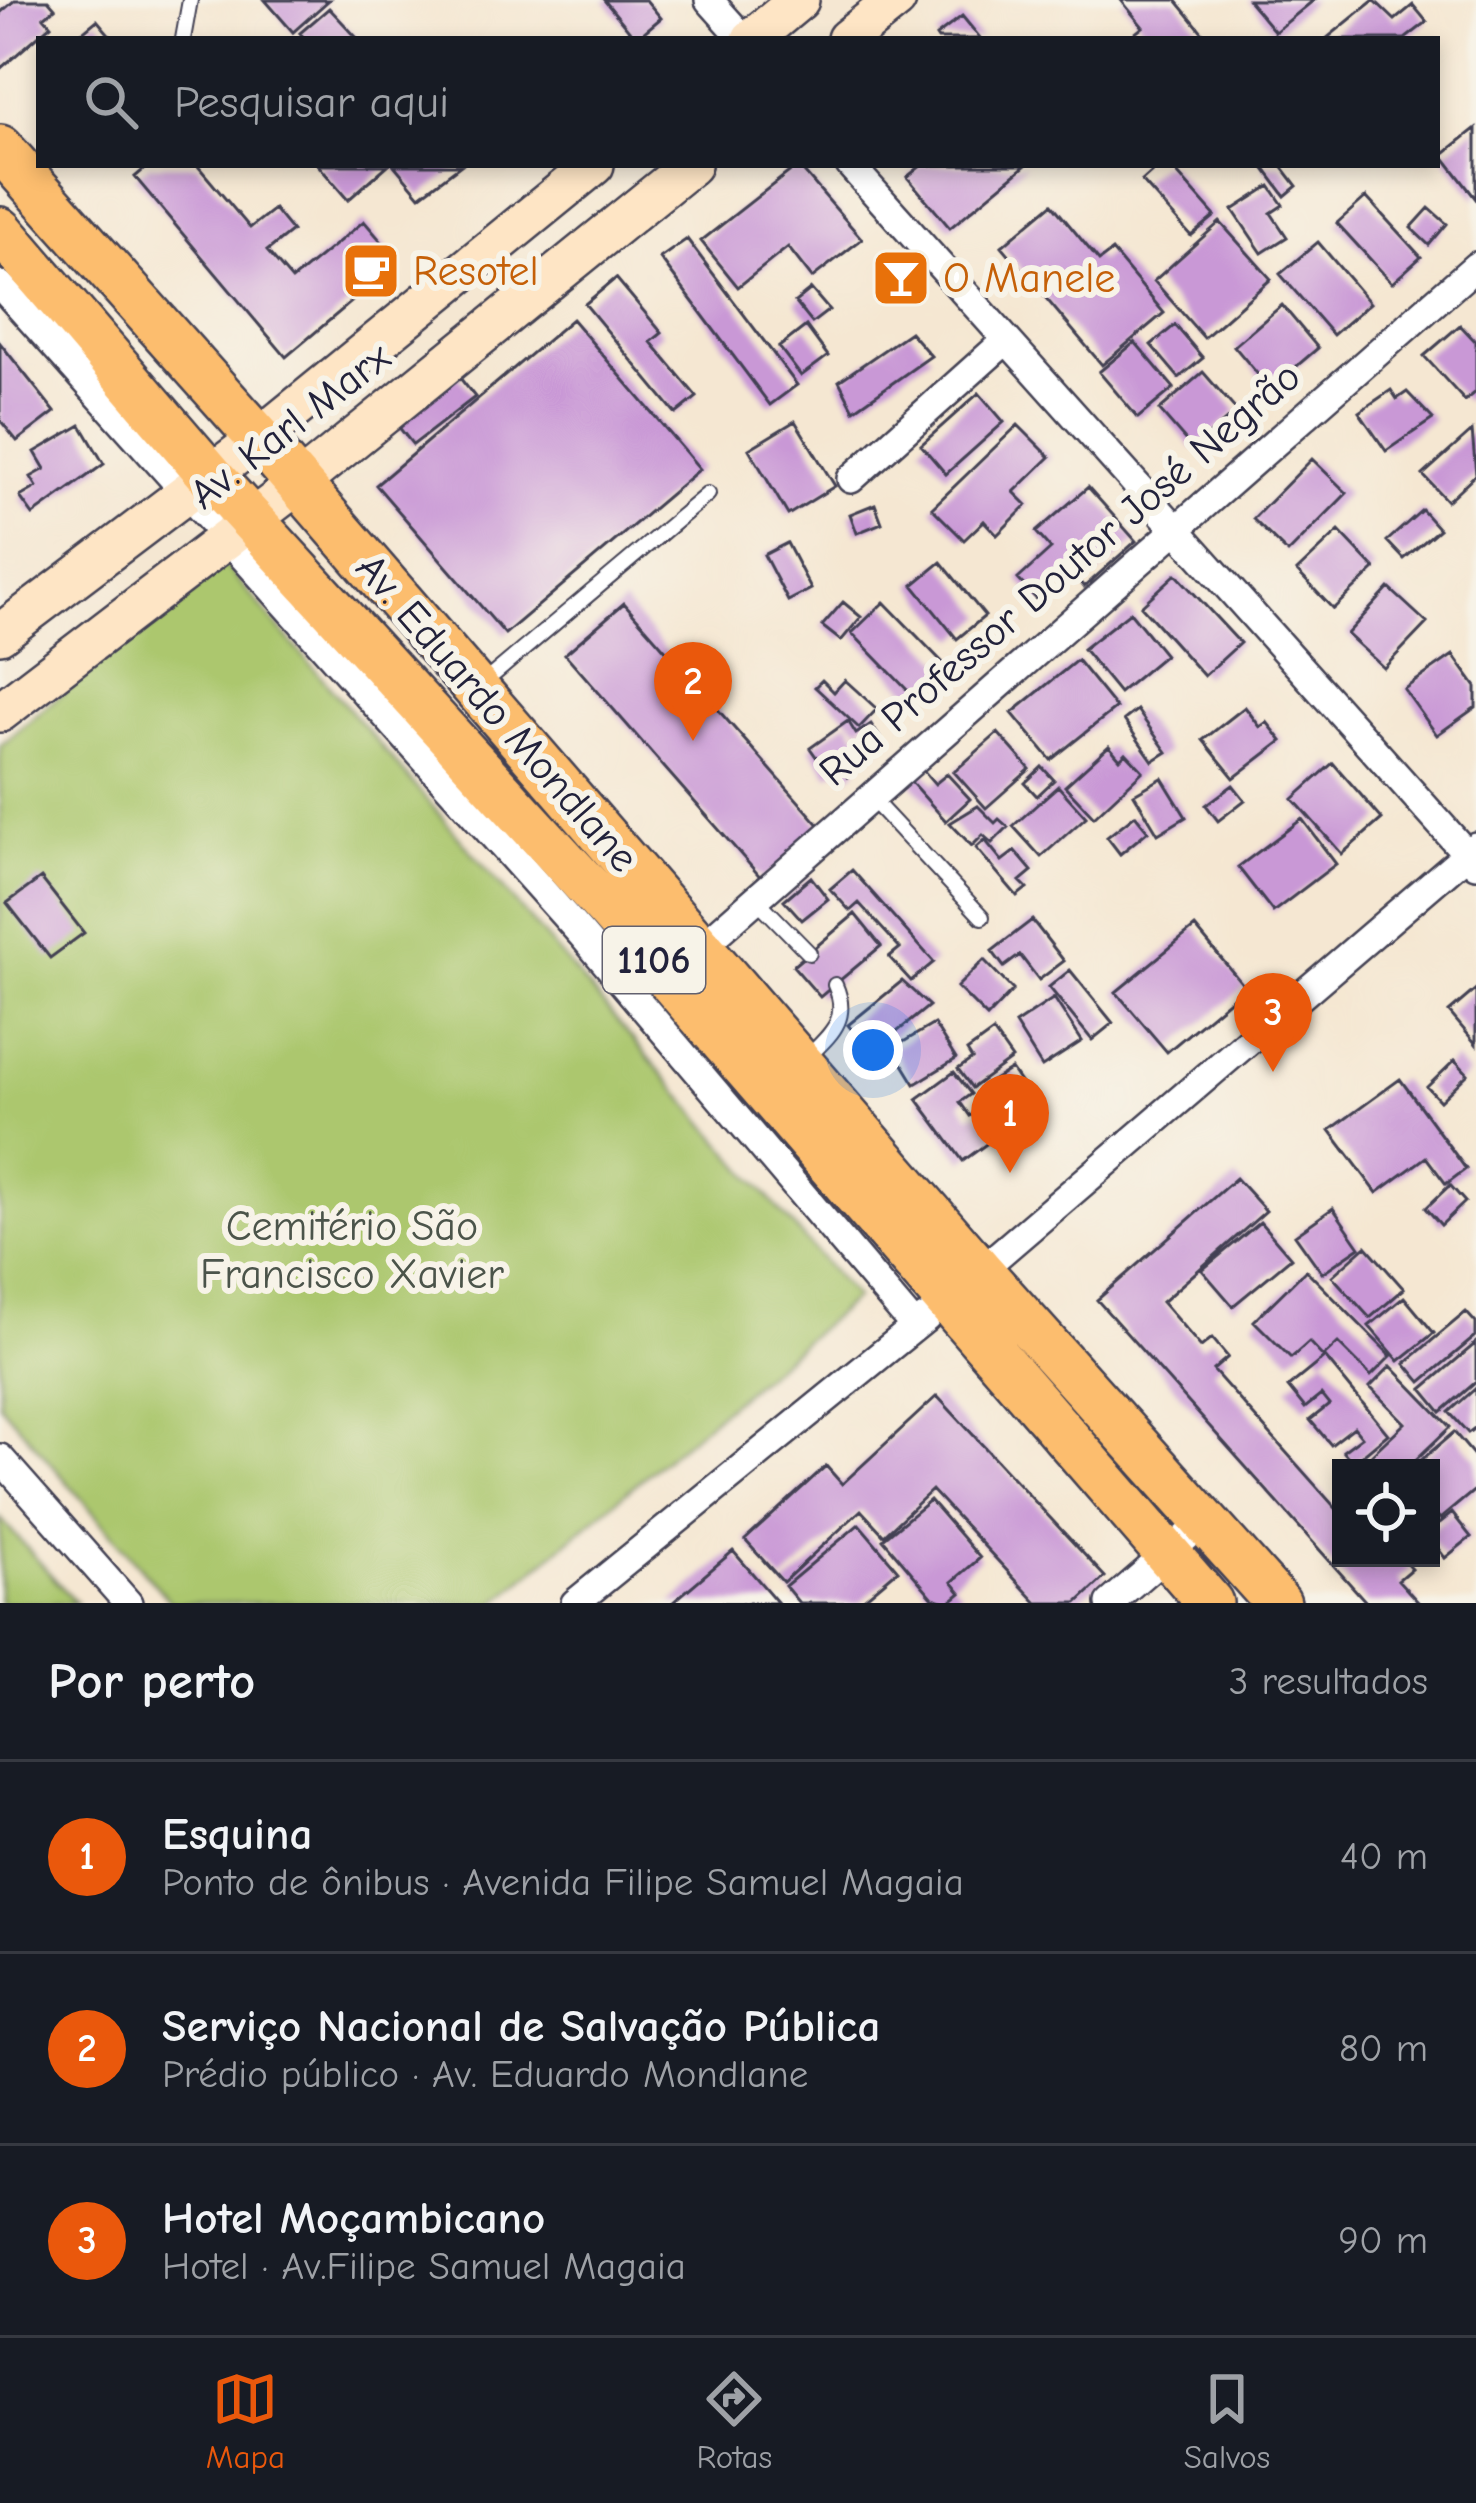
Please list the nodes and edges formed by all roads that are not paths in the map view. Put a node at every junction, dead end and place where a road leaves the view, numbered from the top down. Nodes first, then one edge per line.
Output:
1 (190, 0) edge
2 (709, 0) edge
3 (800, 0) edge
4 (896, 0) edge
5 (184, 36) edge
6 (745, 36) edge
7 (752, 36) edge
8 (852, 36) edge
9 (20, 161) edge
10 (590, 168) edge
11 (687, 168) edge
12 (853, 168) edge
13 (0, 230) edge
14 (1476, 266) edge
15 (0, 285) edge
16 (1004, 342) junction
17 (259, 438) junction
18 (851, 479) dead end
19 (298, 484) junction
20 (197, 486) junction
21 (708, 494) dead end
22 (242, 526) junction
23 (1174, 529) junction
24 (0, 634) edge
25 (477, 689) junction
26 (0, 712) edge
27 (870, 797) junction
28 (1473, 854) edge
29 (756, 899) junction
30 (982, 917) dead end
31 (809, 953) dead end
32 (685, 962) junction
33 (835, 985) dead end
34 (802, 1064) junction
35 (980, 1271) junction
36 (930, 1314) junction
37 (0, 1457) edge
38 (1205, 1521) junction
39 (1170, 1552) junction
40 (128, 1603) edge
41 (575, 1603) edge
42 (1110, 1603) edge
43 (1210, 1603) edge
44 (1278, 1603) edge

1 - 5 lane
2 - 6 street
3 - 7 street
4 - 8 street
9 - 17 main road, Av. Eduardo Mondlane / 1106
10 - 17 street, Av. Karl Marx
11 - 19 street, Av. Karl Marx
12 - 16 street
13 - 20 main road, Av. Eduardo Mondlane / 1106
14 - 23 street, Rua Professor Doutor José Negrão
15 - 20 street
16 - 18 street
16 - 23 street
17 - 19 main road, Av. Eduardo Mondlane / 1106
17 - 20 street, Av. Karl Marx
19 - 22 street, Av. Karl Marx
19 - 25 main road, Av. Eduardo Mondlane / 1106
20 - 22 main road, Av. Eduardo Mondlane / 1106
20 - 24 street, Av. Karl Marx
21 - 25 lane
22 - 26 street, Av. Karl Marx
22 - 32 main road, Av. Eduardo Mondlane / 1106
22 - 36 street
23 - 27 street, Rua Professor Doutor José Negrão
23 - 28 street
25 - 32 main road, Av. Eduardo Mondlane / 1106
27 - 29 street, Rua Professor Doutor José Negrão
27 - 30 lane
28 - 35 street
29 - 31 lane
29 - 32 street, Rua Professor Doutor José Negrão
32 - 34 main road, Av. Eduardo Mondlane / 1106
32 - 36 main road, Av. Eduardo Mondlane / 1106
33 - 34 lane
34 - 35 main road, Av. Eduardo Mondlane / 1106
35 - 36 street
35 - 38 main road, Av. Eduardo Mondlane / 1106
36 - 39 main road, Av. Eduardo Mondlane / 1106
36 - 41 street
37 - 40 street
38 - 39 street
38 - 44 main road, Av. Eduardo Mondlane / 1106
39 - 42 street
39 - 43 main road, Av. Eduardo Mondlane / 1106

